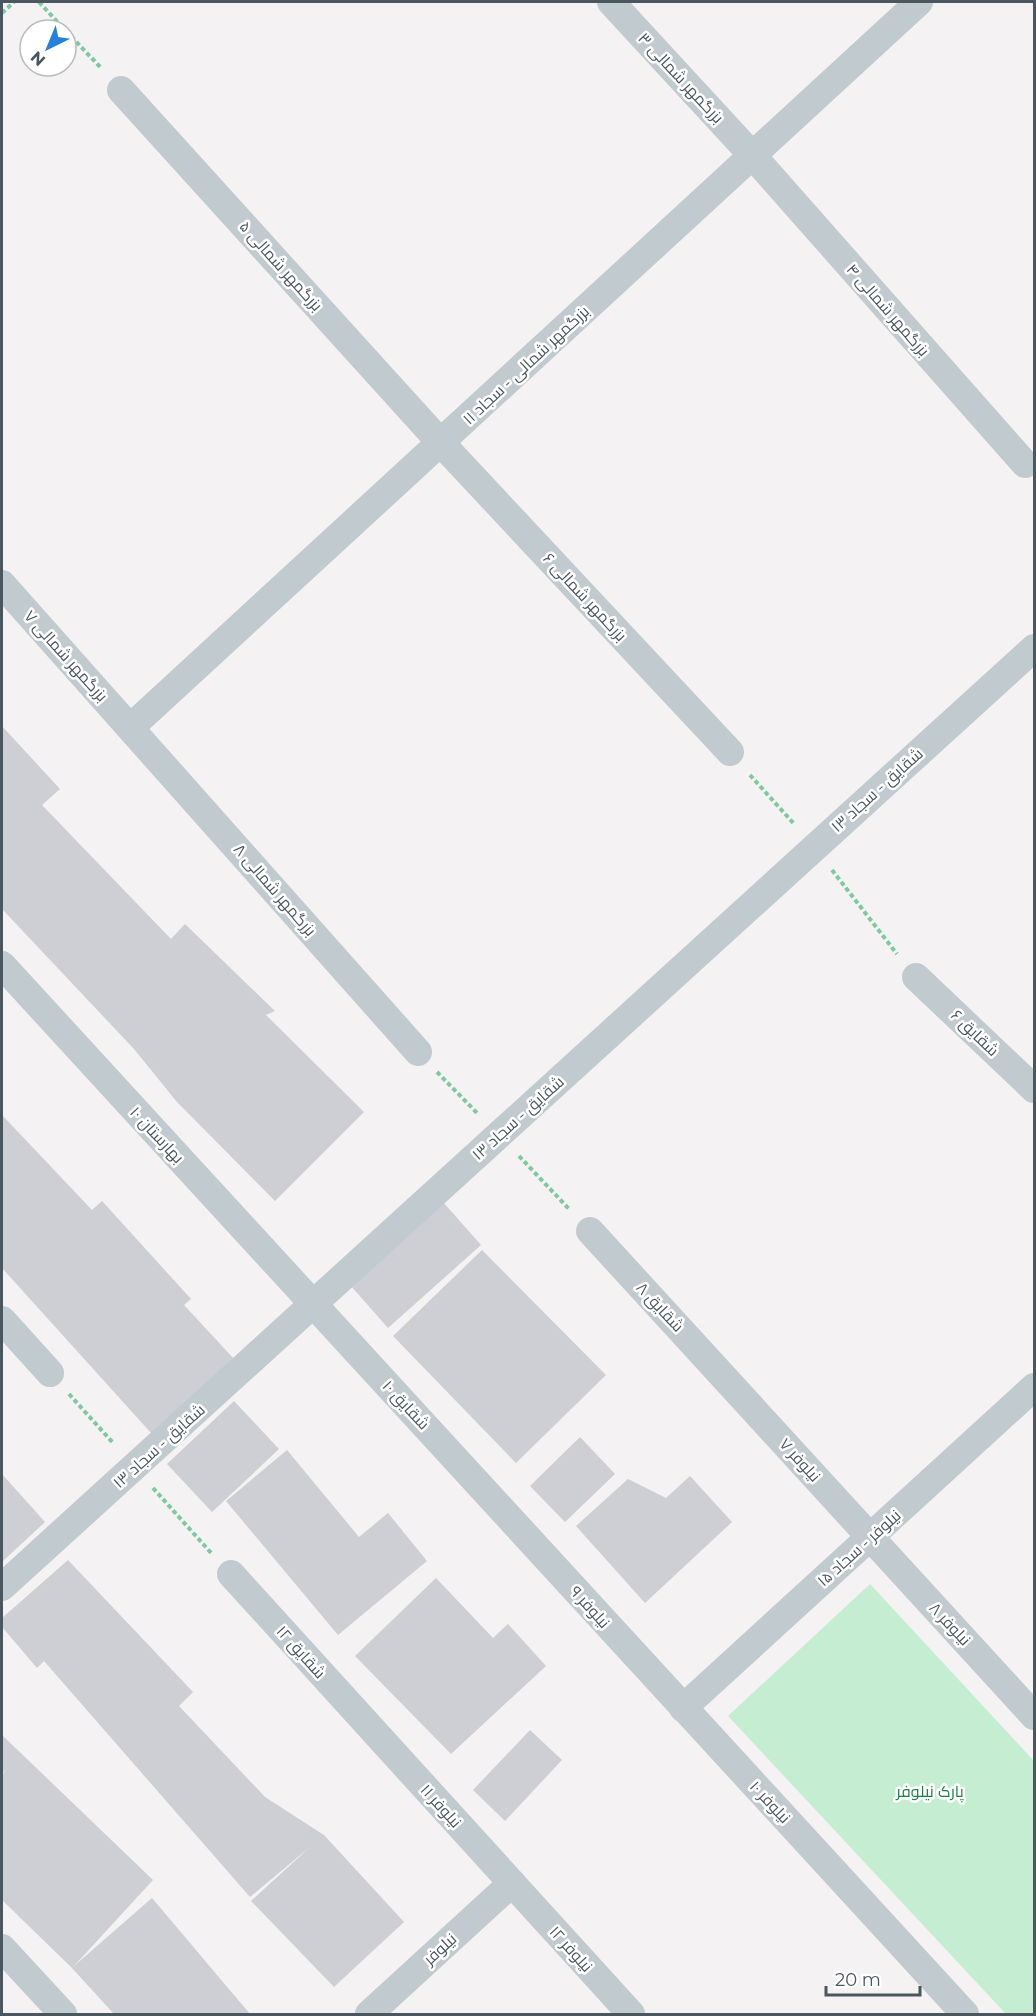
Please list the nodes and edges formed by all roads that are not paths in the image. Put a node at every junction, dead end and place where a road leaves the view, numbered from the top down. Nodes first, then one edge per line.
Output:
1 (611, 2) edge
2 (919, 2) edge
3 (121, 90) road end
4 (752, 155) junction
5 (441, 443) junction
6 (1024, 464) dead end
7 (2, 584) edge
8 (1035, 648) edge
9 (131, 727) junction
10 (730, 752) dead end
11 (2, 965) edge
12 (916, 977) dead end
13 (418, 1052) dead end
14 (1035, 1089) edge
15 (590, 1231) dead end
16 (313, 1305) junction
17 (2, 1320) edge
18 (50, 1373) dead end
19 (730, 1384) joint
20 (1035, 1387) edge
21 (498, 1506) joint
22 (871, 1537) junction
23 (231, 1575) dead end
24 (2, 1587) edge
25 (683, 1708) junction
26 (1032, 1713) edge
27 (371, 1729) joint
28 (512, 1883) junction
29 (2, 1948) edge
30 (59, 2011) edge
31 (369, 2014) edge
32 (631, 2014) edge
33 (965, 2014) edge

1 - 4 street, بزرگمهر شمالی ۳
2 - 4 street, بزرگمهر شمالی - سجاد ۱۱
3 - 5 street, بزرگمهر شمالی ۵
4 - 5 street, بزرگمهر شمالی - سجاد ۱۱
4 - 6 street, بزرگمهر شمالی ۴
5 - 9 street, بزرگمهر شمالی - سجاد ۱۱
5 - 10 street, بزرگمهر شمالی ۶
7 - 9 street, بزرگمهر شمالی ۷
8 - 16 street, شقایق - سجاد ۱۳
9 - 13 street, بزرگمهر شمالی ۸
11 - 16 street, بهارستان ۱۰
12 - 14 street, شقایق ۶
15 - 19 street, شقایق ۸
16 - 21 street, شقایق ۱۰
16 - 24 street, شقایق - سجاد ۱۳
17 - 18 street
19 - 22 street, نیلوفر ۷
20 - 22 street, نیلوفر - سجاد ۱۵
21 - 25 street, نیلوفر ۹
22 - 25 street, نیلوفر - سجاد ۱۵
22 - 26 street, نیلوفر ۸
23 - 27 street, شقایق ۱۲
25 - 33 street, نیلوفر ۱۰
27 - 28 street, نیلوفر ۱۱
28 - 31 street, نیلوفر
28 - 32 street, نیلوفر ۱۲
29 - 30 street

